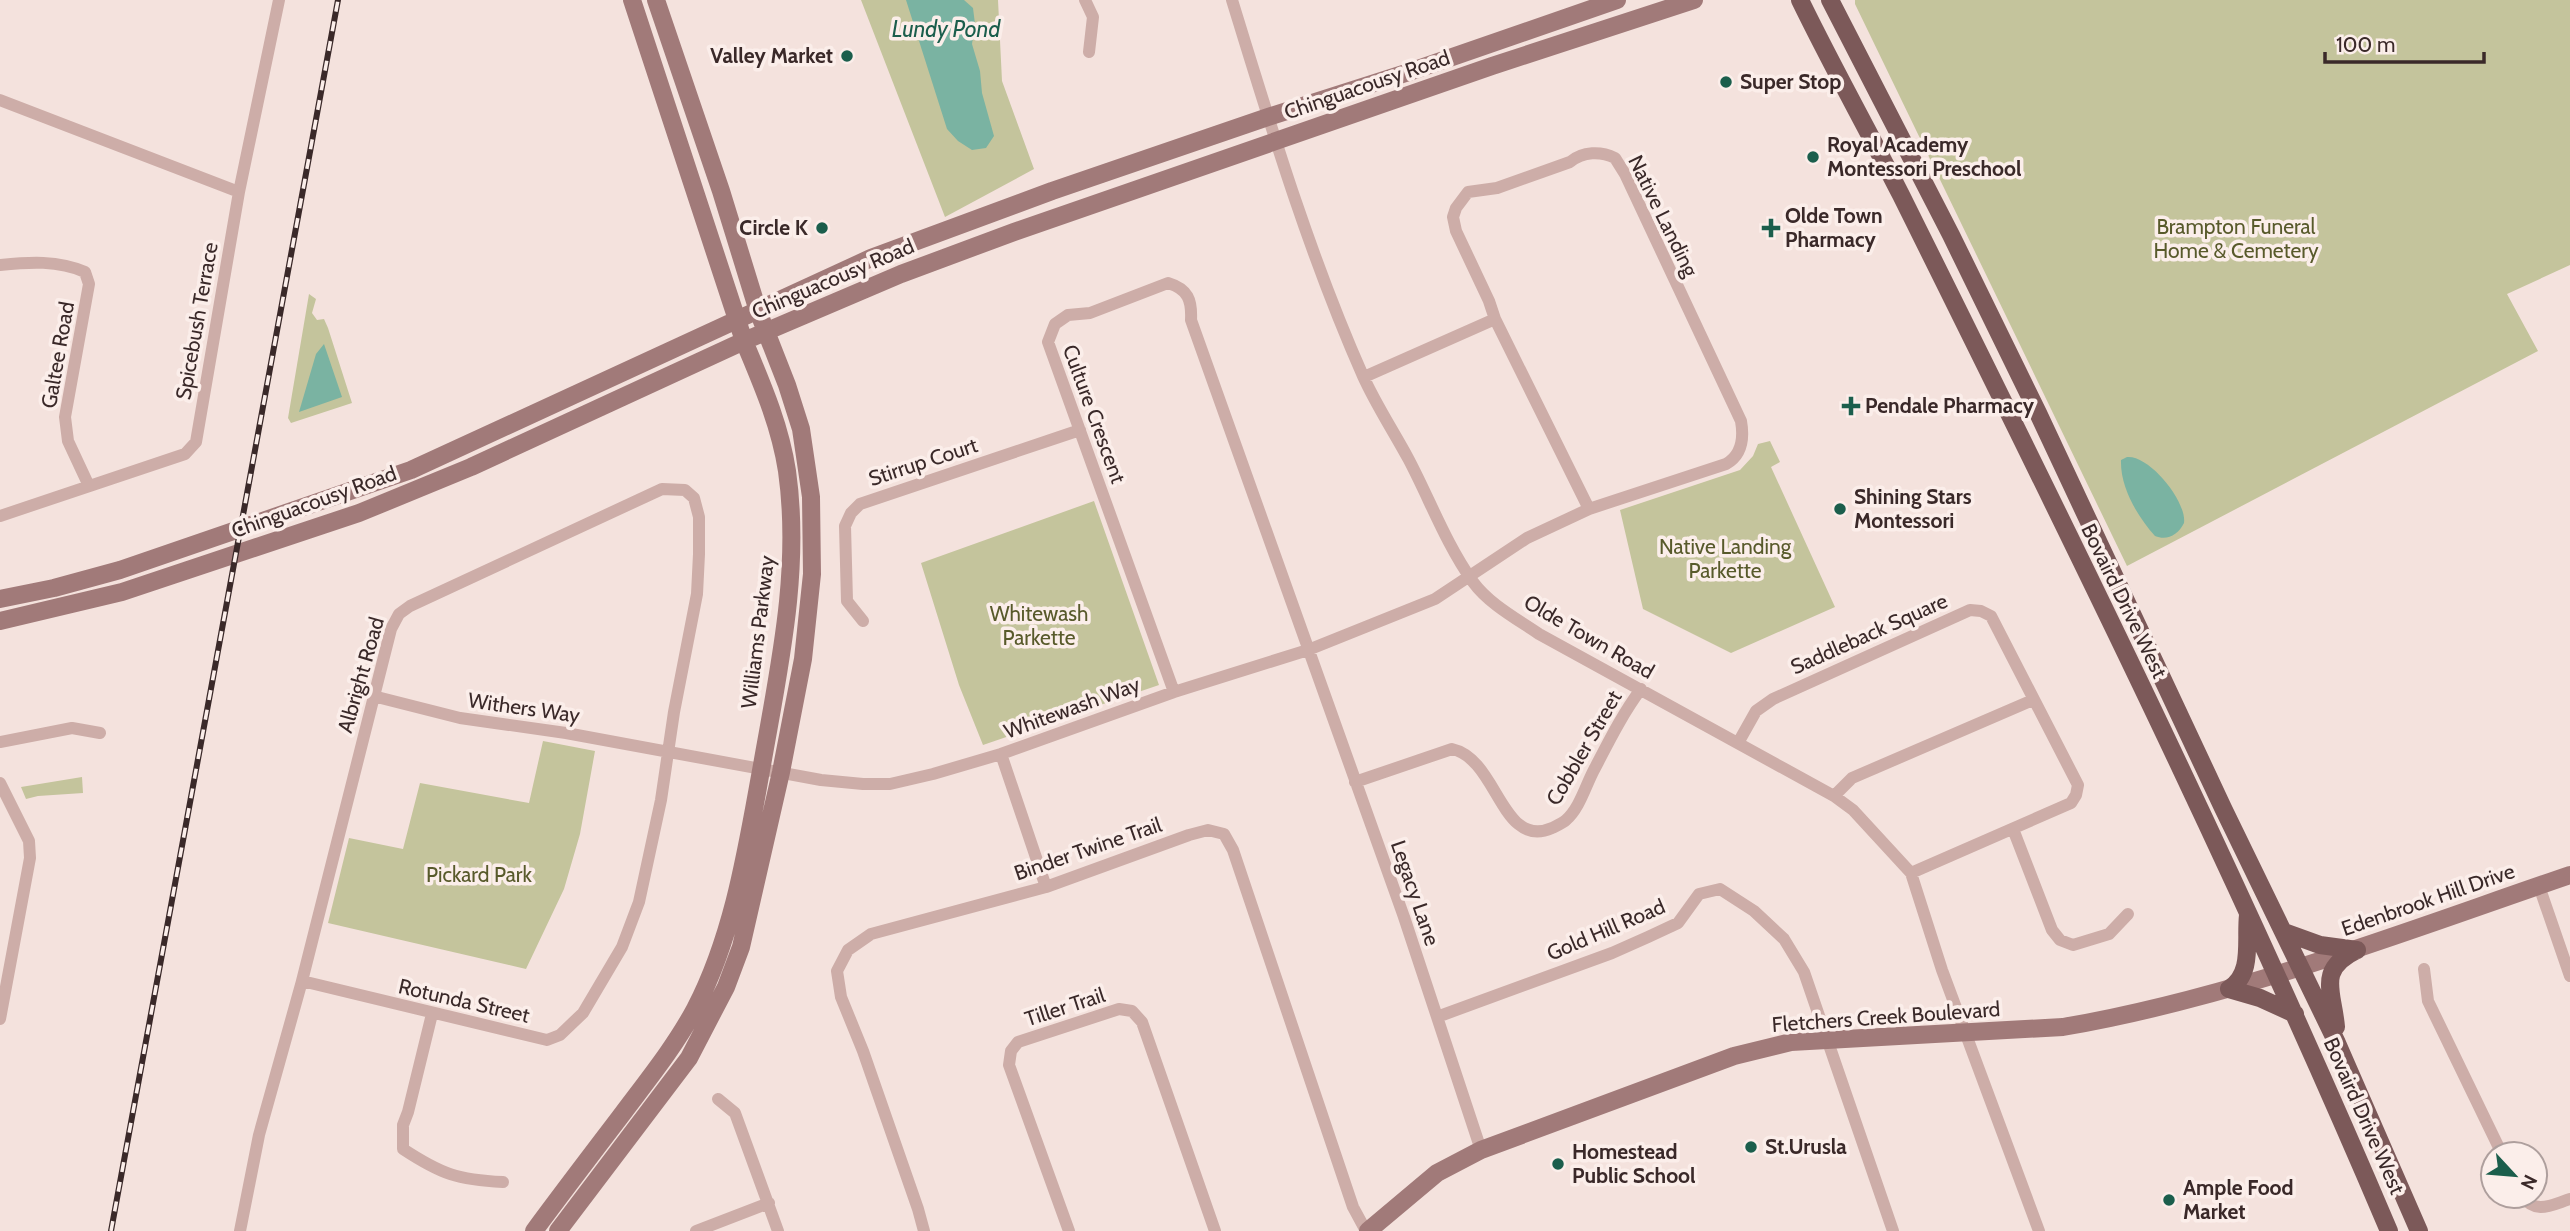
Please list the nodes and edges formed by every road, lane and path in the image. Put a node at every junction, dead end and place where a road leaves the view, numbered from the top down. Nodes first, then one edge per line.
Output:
1 (279, 0) edge
2 (632, 0) edge
3 (656, 0) edge
4 (1085, 0) edge
5 (1232, 0) edge
6 (1617, 0) edge
7 (1694, 0) edge
8 (1800, 0) edge
9 (1830, 0) edge
10 (1840, 0) edge
11 (1844, 29) junction
12 (1089, 52) dead end
13 (0, 100) edge
14 (1268, 117) junction
15 (1276, 141) junction
16 (239, 192) junction
17 (1951, 235) junction
18 (1927, 248) junction
19 (0, 265) edge
20 (758, 312) junction
21 (1495, 319) junction
22 (737, 321) junction
23 (766, 333) junction
24 (744, 341) junction
25 (1364, 377) junction
26 (1080, 430) junction
27 (89, 486) junction
28 (1589, 509) junction
29 (0, 516) edge
30 (1469, 575) junction
31 (0, 599) edge
32 (0, 621) edge
33 (863, 621) dead end
34 (1308, 650) junction
35 (1641, 689) junction
36 (1174, 692) junction
37 (373, 696) junction
38 (2033, 700) junction
39 (100, 733) dead end
40 (0, 742) edge
41 (1738, 743) junction
42 (670, 751) junction
43 (1001, 754) junction
44 (761, 769) junction
45 (781, 772) junction
46 (1355, 782) junction
47 (0, 783) edge
48 (1834, 796) junction
49 (2013, 829) junction
50 (1911, 873) junction
51 (2570, 875) edge
52 (2539, 886) junction
53 (1046, 887) junction
54 (2248, 912) junction
55 (2128, 914) dead end
56 (2284, 932) junction
57 (2357, 950) junction
58 (2300, 967) junction
59 (2424, 969) dead end
60 (2277, 975) junction
61 (2570, 976) edge
62 (302, 981) junction
63 (2229, 989) junction
64 (432, 1014) junction
65 (2295, 1014) junction
66 (1437, 1017) junction
67 (0, 1019) edge
68 (1967, 1032) junction
69 (1826, 1040) junction
70 (2337, 1043) junction
71 (718, 1100) dead end
72 (2495, 1140) edge
73 (1481, 1150) junction
74 (503, 1182) dead end
75 (2570, 1199) edge
76 (769, 1203) junction
77 (2549, 1205) edge
78 (241, 1228) edge
79 (254, 1231) edge
80 (534, 1231) edge
81 (558, 1231) edge
82 (696, 1231) edge
83 (778, 1231) edge
84 (924, 1231) edge
85 (1069, 1231) edge
86 (1214, 1231) edge
87 (1367, 1231) edge
88 (1893, 1231) edge
89 (2039, 1231) edge
90 (2389, 1231) edge
91 (2419, 1231) edge

1 - 16 street, Spicebush Terrace
2 - 22 main road, Williams Parkway
3 - 20 main road, Williams Parkway
4 - 12 street
5 - 14 street, Olde Town Road
6 - 14 main road, Chinguacousy Road
7 - 15 main road, Chinguacousy Road
8 - 18 main road, Bovaird Drive West
9 - 11 main road, Bovaird Drive West
10 - 11 main road
11 - 17 main road, Bovaird Drive West
13 - 16 street
14 - 15 street, Olde Town Road
14 - 20 main road, Chinguacousy Road
15 - 23 main road, Chinguacousy Road
15 - 25 street, Olde Town Road
16 - 27 street, Spicebush Terrace
17 - 18 main road
17 - 56 main road, Bovaird Drive West
18 - 54 main road, Bovaird Drive West
19 - 27 street, Galtee Road
20 - 22 main road, Chinguacousy Road
20 - 23 main road, Williams Parkway
21 - 25 street
21 - 28 street, Native Landing
21 - 28 street, Native Landing
22 - 24 main road, Williams Parkway
22 - 31 main road, Chinguacousy Road
23 - 24 main road, Chinguacousy Road
23 - 45 main road, Williams Parkway
24 - 32 main road, Chinguacousy Road
24 - 44 main road, Williams Parkway
25 - 30 street, Olde Town Road
26 - 33 street, Stirrup Court
26 - 34 street, Culture Crescent
26 - 36 street, Culture Crescent
27 - 29 street, Spicebush Terrace
28 - 30 street, Native Landing
30 - 34 street, Whitewash Way
30 - 35 street, Olde Town Road
34 - 36 street, Whitewash Way
34 - 46 street, Legacy Lane
35 - 41 street, Olde Town Road
35 - 46 street, Cobbler Street
36 - 43 street, Whitewash Way
37 - 42 street, Withers Way
37 - 42 street, Albright Road
37 - 62 street, Albright Road
38 - 41 street, Saddleback Square
38 - 48 street
38 - 49 street, Saddleback Square
39 - 40 street
41 - 48 street, Olde Town Road
42 - 44 street, Whitewash Way
42 - 64 street, Rotunda Street
43 - 45 street, Whitewash Way
43 - 53 street
44 - 45 street, Whitewash Way
44 - 80 main road, Williams Parkway
45 - 81 main road, Williams Parkway
46 - 66 street, Legacy Lane
47 - 67 street
48 - 50 street, Olde Town Road
49 - 50 street, Saddleback Square
49 - 55 street
50 - 68 street, Olde Town Road
51 - 52 main road, Edenbrook Hill Drive
52 - 57 main road, Edenbrook Hill Drive
52 - 61 street
53 - 84 street, Binder Twine Trail
53 - 87 street, Binder Twine Trail
54 - 60 main road, Bovaird Drive West
54 - 63 main road
56 - 57 main road
56 - 58 main road, Bovaird Drive West
57 - 58 main road, Edenbrook Hill Drive
57 - 70 main road
58 - 60 main road, Edenbrook Hill Drive
58 - 70 main road, Bovaird Drive West
59 - 72 street
60 - 63 main road, Fletchers Creek Boulevard
60 - 65 main road, Bovaird Drive West
62 - 64 street, Rotunda Street
62 - 78 street, Albright Road
63 - 65 main road
63 - 68 main road, Fletchers Creek Boulevard
64 - 74 street
65 - 90 main road, Bovaird Drive West
66 - 69 street, Gold Hill Road
66 - 73 street, Legacy Lane
68 - 69 main road, Fletchers Creek Boulevard
68 - 89 street, Olde Town Road
69 - 73 main road, Fletchers Creek Boulevard
69 - 88 street
70 - 91 main road, Bovaird Drive West
71 - 76 street
73 - 87 main road, Fletchers Creek Boulevard
75 - 77 street
76 - 82 street
76 - 83 street
78 - 79 street
85 - 86 street, Tiller Trail

